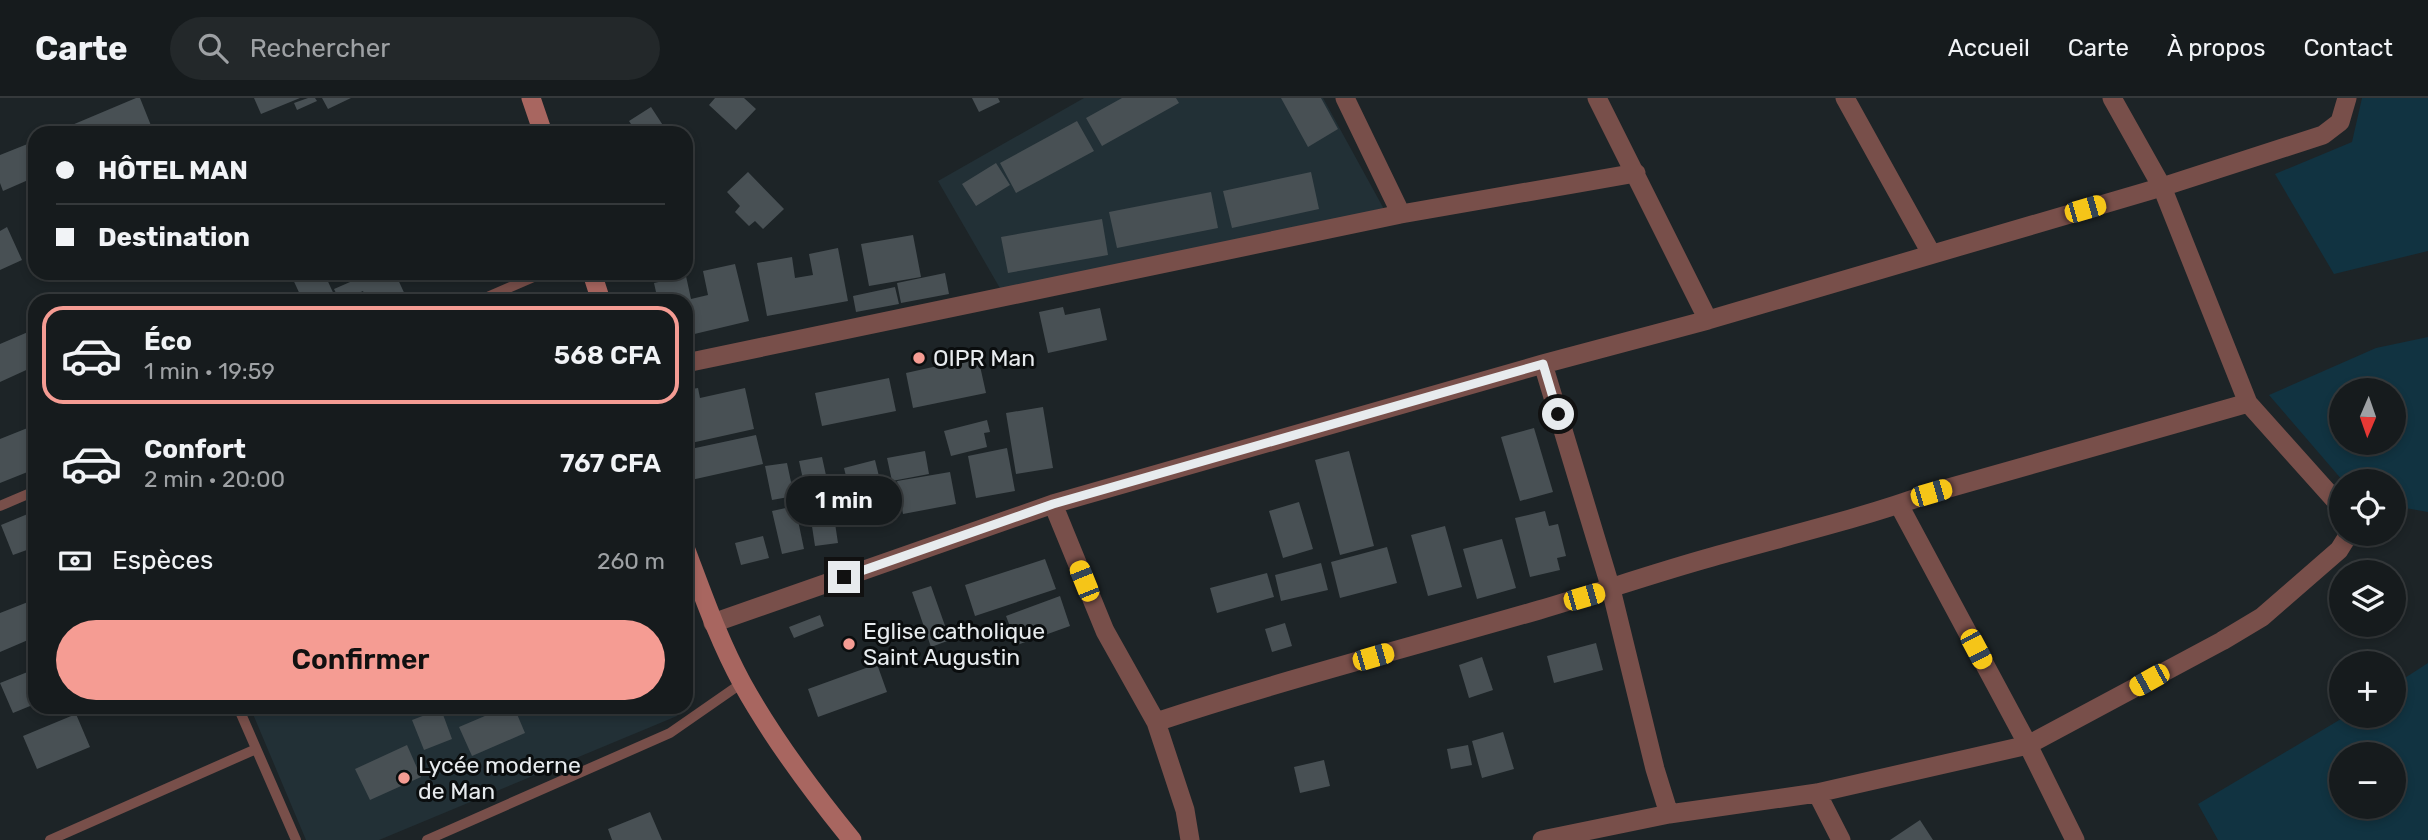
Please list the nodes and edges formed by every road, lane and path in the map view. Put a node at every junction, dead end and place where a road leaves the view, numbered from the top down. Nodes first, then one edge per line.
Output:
1 (1345, 98) edge
2 (1597, 98) edge
3 (1846, 98) edge
4 (2112, 98) edge
5 (2347, 98) edge
6 (533, 99) edge
7 (541, 126) edge
8 (1636, 173) junction
9 (2162, 187) junction
10 (1401, 214) junction
11 (1931, 253) junction
12 (527, 280) edge
13 (494, 294) edge
14 (1708, 320) junction
15 (693, 362) edge
16 (1543, 364) junction
17 (2248, 403) junction
18 (2329, 493) edge
19 (28, 494) edge
20 (1053, 504) junction
21 (1899, 505) junction
22 (0, 506) edge
23 (2342, 546) edge
24 (693, 569) edge
25 (1611, 589) junction
26 (713, 623) junction
27 (742, 683) junction
28 (241, 714) edge
29 (1156, 722) junction
30 (2028, 745) junction
31 (256, 749) junction
32 (1816, 793) junction
33 (1669, 814) junction
34 (50, 840) edge
35 (296, 840) edge
36 (427, 840) edge
37 (852, 840) edge
38 (1190, 840) edge
39 (1542, 840) edge
40 (1841, 840) edge
41 (2075, 840) edge

1 - 10 street
2 - 8 street
3 - 11 street
4 - 9 street
5 - 9 street
6 - 7 main road
8 - 10 street
8 - 14 street
9 - 11 street
9 - 17 street
10 - 15 street
11 - 14 street
12 - 13 lane
14 - 16 street
16 - 20 street
16 - 25 street
17 - 18 street
17 - 21 street
19 - 22 lane
20 - 26 street
20 - 29 street
21 - 25 street
21 - 30 street
23 - 30 street
24 - 26 main road
25 - 29 street
25 - 33 street
26 - 27 main road
27 - 36 lane
27 - 37 main road
28 - 31 lane
29 - 38 street
30 - 32 street
30 - 41 street
31 - 34 lane
31 - 35 lane
32 - 33 street
32 - 40 street
33 - 39 street

